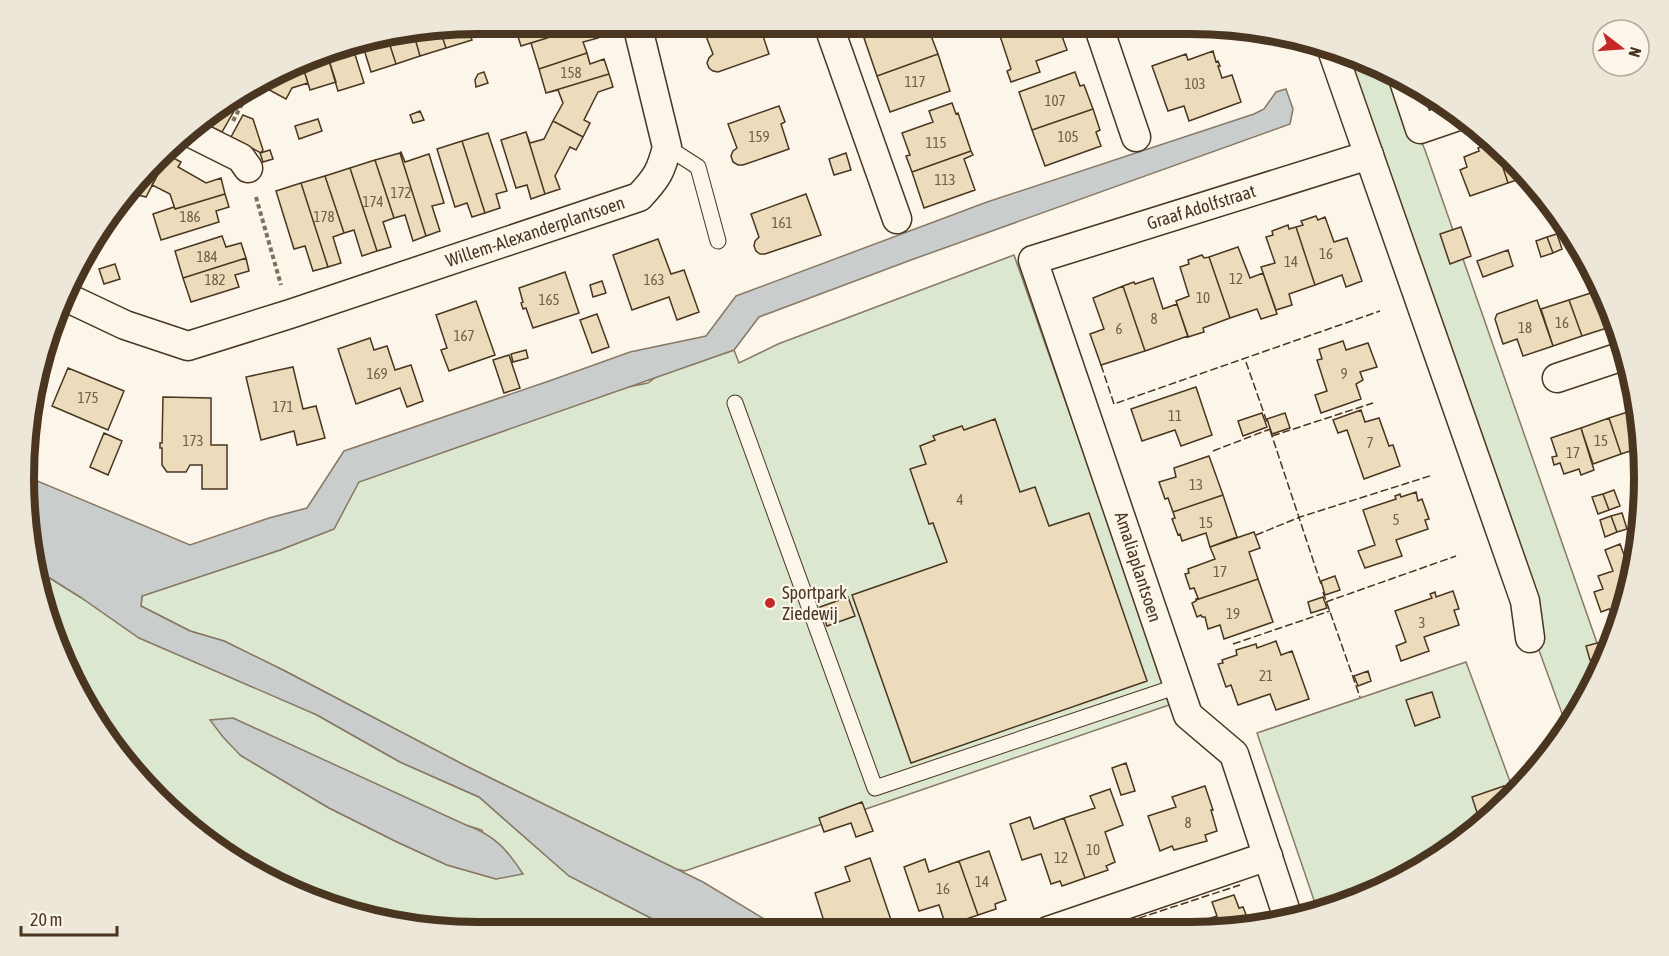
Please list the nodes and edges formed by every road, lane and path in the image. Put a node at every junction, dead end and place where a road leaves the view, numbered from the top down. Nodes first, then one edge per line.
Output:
1 (639, 34) edge
2 (832, 34) edge
3 (1101, 34) edge
4 (1335, 58) edge
5 (1407, 91) edge
6 (1451, 119) edge
7 (197, 136) edge
8 (1136, 137) dead end
9 (667, 147) junction
10 (1369, 155) junction
11 (248, 168) joint
12 (897, 219) dead end
13 (718, 242) dead end
14 (1033, 260) joint
15 (72, 300) edge
16 (290, 314) junction
17 (1618, 359) edge
18 (1557, 378) dead end
19 (735, 403) dead end
20 (1530, 638) dead end
21 (1178, 686) junction
22 (1268, 856) junction
23 (1286, 911) edge
24 (1074, 922) edge

1 - 9 street
2 - 12 street
3 - 8 street
4 - 10 street
5 - 6 street
7 - 11 street
9 - 13 lane
9 - 16 street, Willem-Alexanderplantsoen
10 - 14 street, Graaf Adolfstraat
10 - 20 street
11 - 16 path
14 - 21 street, Amaliaplantsoen
15 - 16 street, Willem-Alexanderplantsoen
17 - 18 street
19 - 21 lane
21 - 22 street, Amaliaplantsoen
22 - 23 street, Amaliaplantsoen
22 - 24 street

